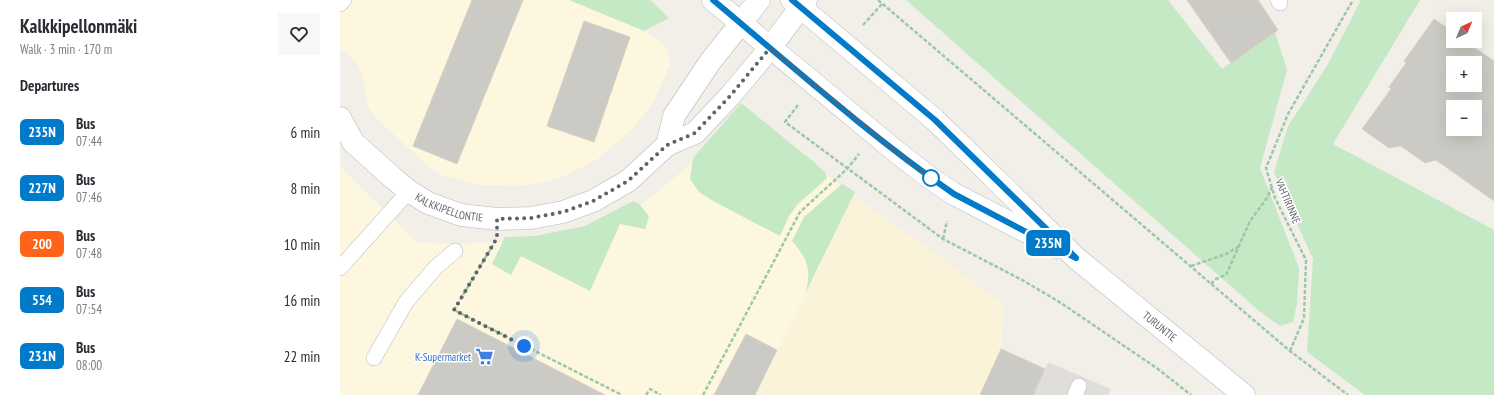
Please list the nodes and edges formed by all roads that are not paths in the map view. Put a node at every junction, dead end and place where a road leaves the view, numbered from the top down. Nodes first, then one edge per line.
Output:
1 (344, 0) edge
2 (712, 0) edge
3 (758, 0) edge
4 (799, 3) edge
5 (340, 4) edge
6 (741, 23) junction
7 (770, 48) junction
8 (340, 118) edge
9 (667, 145) junction
10 (409, 191) junction
11 (455, 251) dead end
12 (1076, 258) junction
13 (340, 268) edge
14 (374, 358) dead end
15 (1244, 395) edge

1 - 5 lane
2 - 6 main road, TURUNTIE
3 - 6 main road
4 - 7 main road, KALKKIPELLONTIE
4 - 12 main road, TURUNTIE
6 - 7 main road, TURUNTIE
6 - 9 main road
7 - 9 main road, KALKKIPELLONTIE
7 - 12 main road, TURUNTIE
8 - 10 main road, KALKKIPELLONTIE
9 - 10 main road, KALKKIPELLONTIE
10 - 13 lane
11 - 14 lane
12 - 15 main road, TURUNTIE

